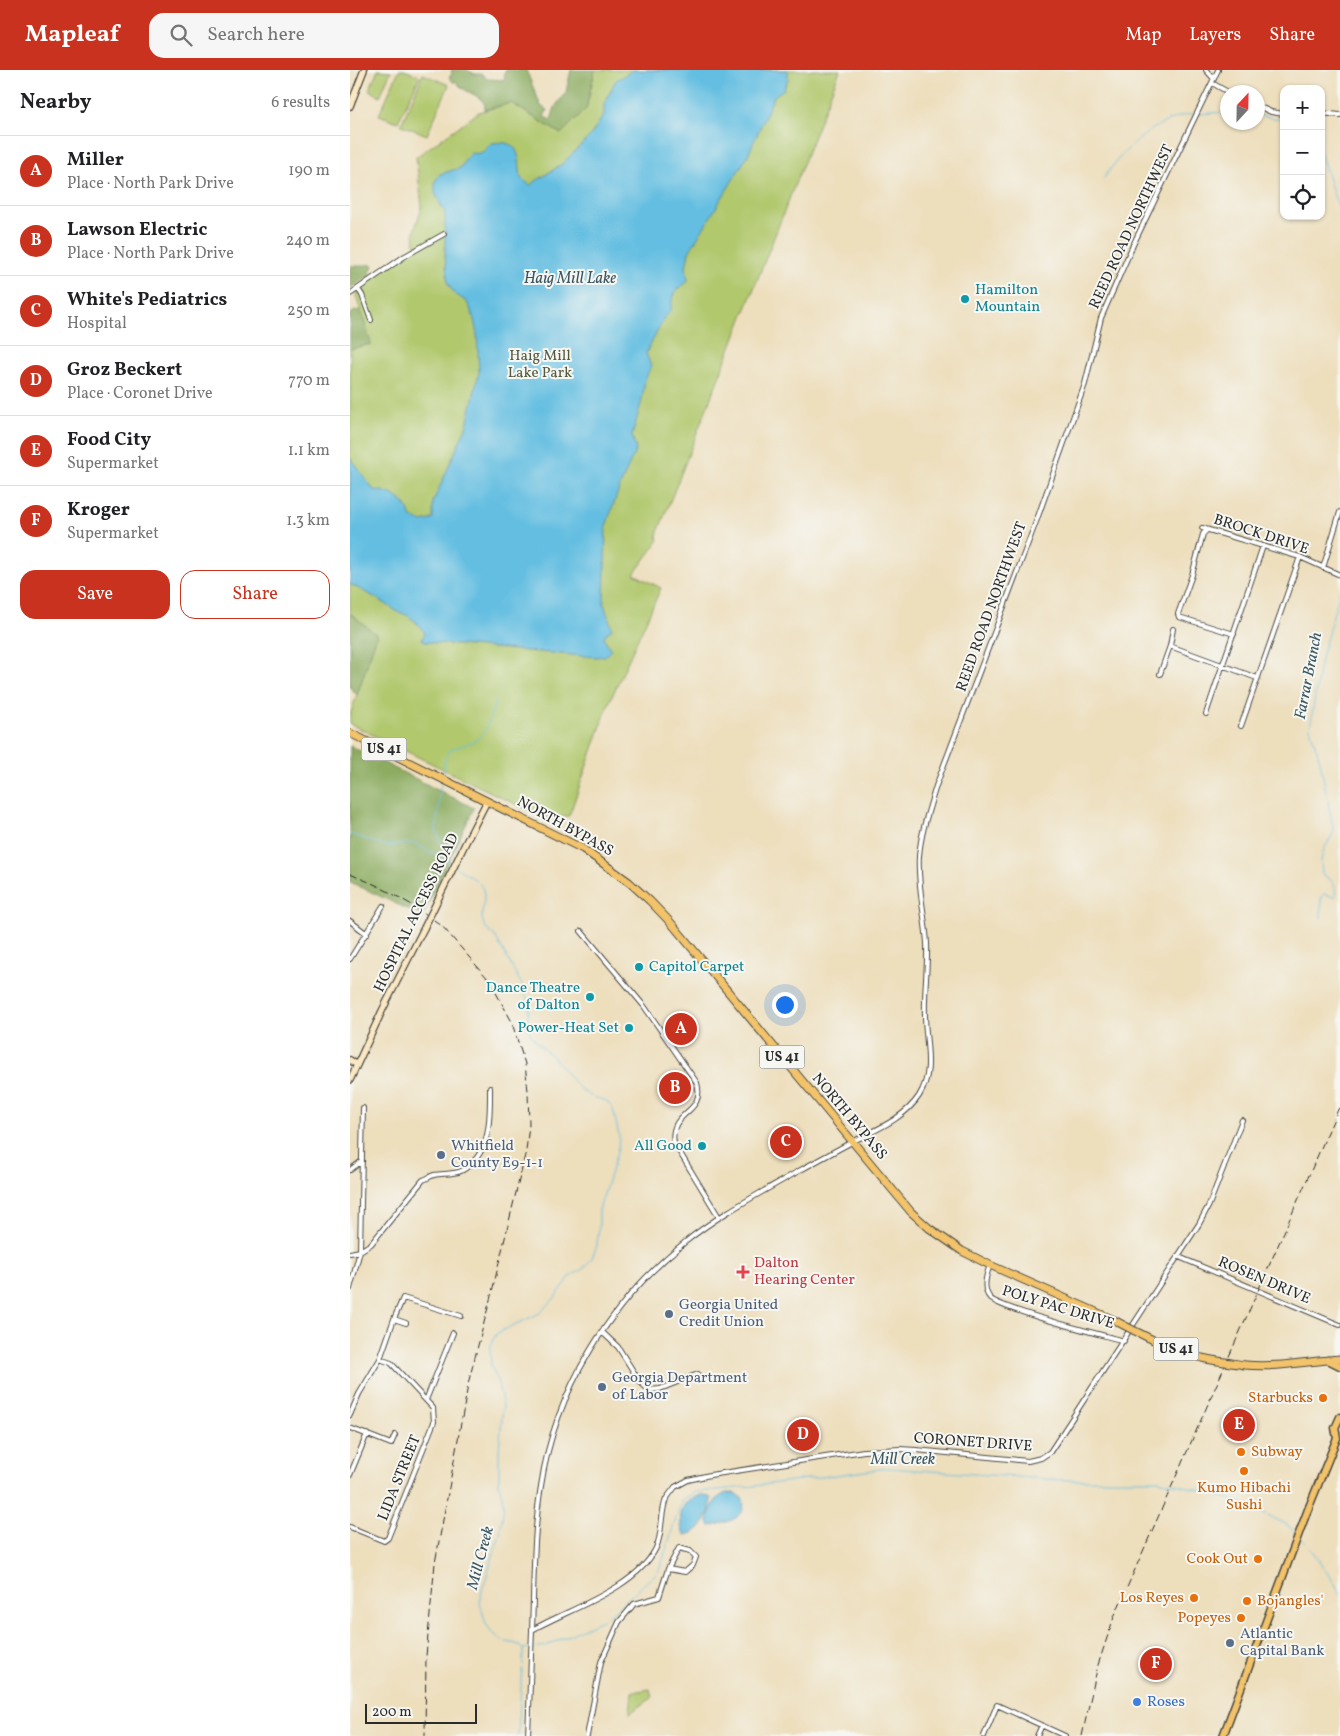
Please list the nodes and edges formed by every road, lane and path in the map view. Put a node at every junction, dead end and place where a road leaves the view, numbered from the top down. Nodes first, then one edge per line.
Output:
1 (364, 70) edge
2 (1206, 70) edge
3 (1218, 70) edge
4 (1213, 81) junction
5 (1220, 86) edge
6 (350, 106) edge
7 (1265, 109) edge
8 (1280, 113) edge
9 (1325, 113) edge
10 (1340, 115) edge
11 (444, 234) dead end
12 (358, 289) junction
13 (350, 294) edge
14 (371, 320) dead end
15 (1340, 512) edge
16 (1202, 528) dead end
17 (1207, 530) junction
18 (1263, 546) junction
19 (1300, 557) junction
20 (1323, 568) junction
21 (1340, 575) edge
22 (1173, 629) dead end
23 (1234, 634) junction
24 (1170, 646) junction
25 (1223, 665) junction
26 (1160, 674) dead end
27 (1257, 678) junction
28 (1206, 714) dead end
29 (1241, 726) dead end
30 (350, 733) edge
31 (487, 801) junction
32 (384, 906) dead end
33 (350, 921) edge
34 (581, 931) dead end
35 (367, 934) junction
36 (350, 960) edge
37 (350, 1060) edge
38 (357, 1064) junction
39 (350, 1080) edge
40 (490, 1088) dead end
41 (363, 1108) dead end
42 (1242, 1120) dead end
43 (852, 1142) junction
44 (362, 1160) junction
45 (350, 1170) edge
46 (720, 1217) junction
47 (360, 1251) junction
48 (350, 1253) edge
49 (1179, 1257) junction
50 (990, 1265) junction
51 (350, 1289) edge
52 (461, 1316) dead end
53 (394, 1318) junction
54 (406, 1324) dead end
55 (1340, 1325) edge
56 (602, 1332) junction
57 (453, 1333) dead end
58 (1124, 1341) junction
59 (380, 1359) junction
60 (1340, 1359) edge
61 (1328, 1360) junction
62 (1340, 1366) edge
63 (698, 1374) dead end
64 (426, 1400) junction
65 (350, 1415) edge
66 (1340, 1417) edge
67 (350, 1428) edge
68 (367, 1434) junction
69 (395, 1435) dead end
70 (1339, 1438) edge
71 (350, 1474) edge
72 (350, 1527) edge
73 (668, 1569) junction
74 (532, 1630) junction
75 (1042, 1725) junction
76 (528, 1736) edge
77 (587, 1736) edge
78 (984, 1736) edge
79 (1037, 1736) edge
80 (1065, 1736) edge
81 (1224, 1736) edge

1 - 6 main road
2 - 4 street
3 - 4 street, REED ROAD NORTHWEST
4 - 5 street
4 - 43 street, REED ROAD NORTHWEST
7 - 8 street
9 - 10 street
11 - 12 street
12 - 13 street
12 - 14 street
15 - 20 street
16 - 17 street, BROCK DRIVE
17 - 18 street, BROCK DRIVE
17 - 23 street
18 - 19 street, BROCK DRIVE
18 - 23 street
19 - 20 street, BROCK DRIVE
19 - 27 street
20 - 21 street, BROCK DRIVE
22 - 24 street
23 - 25 street
24 - 25 street
24 - 26 street
25 - 27 street
25 - 28 street
27 - 29 street
30 - 31 highway, NORTH BYPASS / US 41
31 - 38 main road, HOSPITAL ACCESS ROAD, bridge
31 - 43 highway, NORTH BYPASS / US 41
32 - 35 street
33 - 35 street
34 - 46 street
35 - 36 street
37 - 38 main road
38 - 39 main road, HOSPITAL ACCESS ROAD
40 - 47 street
41 - 44 street
42 - 49 street, CORONET DRIVE
43 - 46 street, REED ROAD NORTHWEST
43 - 50 highway, NORTH BYPASS / US 41
44 - 45 street
44 - 47 street
46 - 56 street, REED ROAD NORTHWEST
47 - 48 street
47 - 51 street
49 - 55 street, ROSEN DRIVE
49 - 58 street, CORONET DRIVE
50 - 58 street, POLY PAC DRIVE
50 - 61 highway, NORTH BYPASS / US 41, bridge
52 - 53 street
53 - 54 street
53 - 59 street
56 - 63 street
56 - 74 street, REED ROAD NORTHWEST
57 - 64 street
58 - 74 street, CORONET DRIVE
59 - 64 street
59 - 65 street
60 - 61 highway, NORTH BYPASS / US 41
61 - 62 main road
64 - 72 street, LIDA STREET
66 - 70 main road
67 - 68 street
68 - 69 street
68 - 71 street
70 - 81 main road
73 - 73 street
73 - 77 street
74 - 76 street
75 - 78 street
75 - 79 street
75 - 80 street

